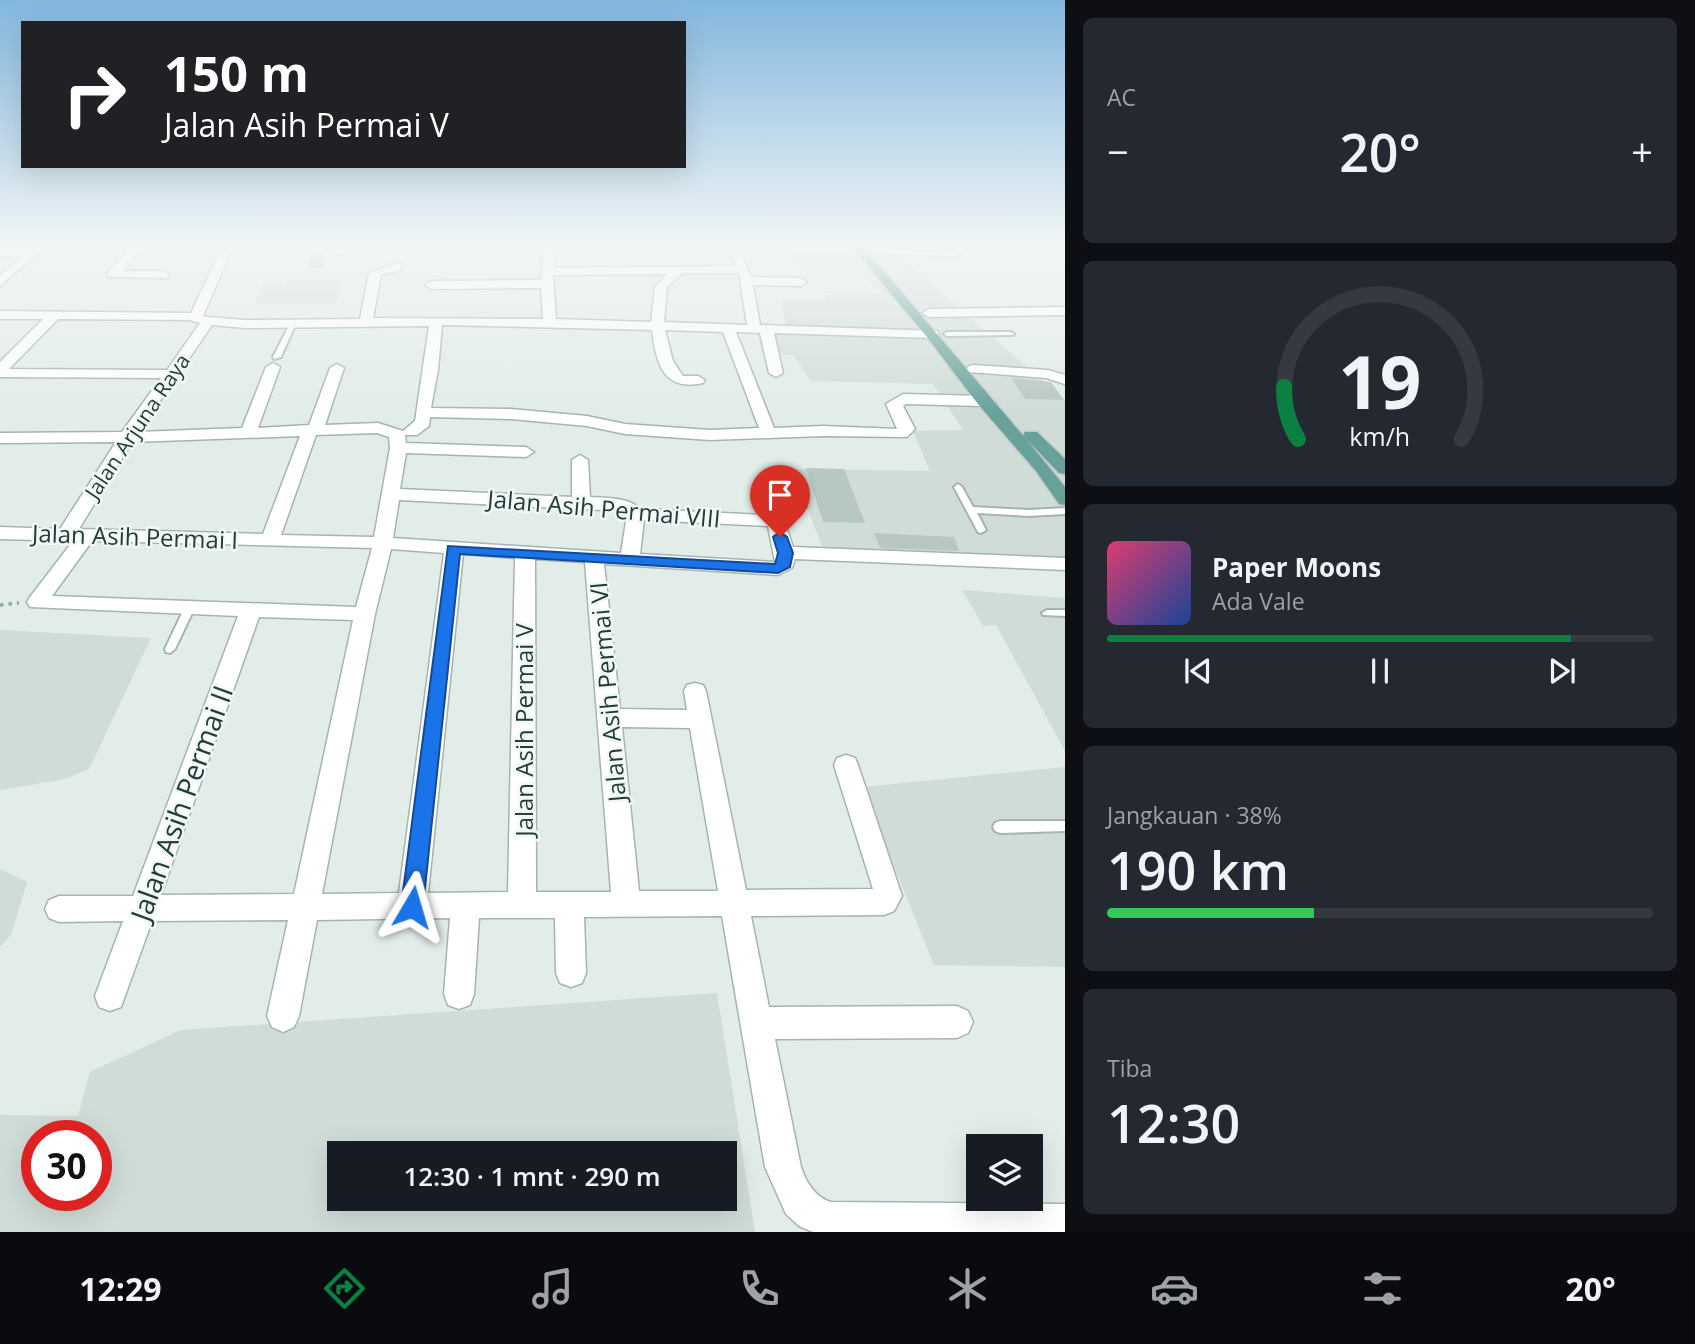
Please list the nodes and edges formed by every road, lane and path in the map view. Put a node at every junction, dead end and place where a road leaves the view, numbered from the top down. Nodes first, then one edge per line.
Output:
1 (209, 300) edge
2 (370, 300) edge
3 (549, 300) edge
4 (659, 300) edge
5 (752, 300) edge
6 (913, 300) edge
7 (918, 300) edge
8 (1065, 311) edge
9 (929, 313) junction
10 (0, 315) edge
11 (54, 316) junction
12 (202, 319) junction
13 (436, 321) junction
14 (366, 322) junction
15 (550, 322) junction
16 (293, 323) junction
17 (658, 326) junction
18 (728, 328) junction
19 (760, 329) junction
20 (939, 334) junction
21 (1011, 334) dead end
22 (275, 362) joint
23 (337, 368) dead end
24 (974, 369) junction
25 (0, 372) edge
26 (776, 373) dead end
27 (172, 374) junction
28 (698, 380) dead end
29 (1065, 380) edge
30 (983, 401) junction
31 (422, 412) junction
32 (309, 432) junction
33 (411, 432) dead end
34 (768, 432) junction
35 (248, 434) junction
36 (127, 437) junction
37 (0, 438) edge
38 (398, 448) junction
39 (526, 452) dead end
40 (580, 460) dead end
41 (1065, 469) edge
42 (958, 487) dead end
43 (767, 492) dead end
44 (391, 494) junction
45 (1065, 500) edge
46 (581, 502) junction
47 (970, 510) junction
48 (1065, 511) edge
49 (636, 514) junction
50 (775, 521) junction
51 (981, 530) dead end
52 (0, 533) edge
53 (67, 533) junction
54 (88, 534) junction
55 (270, 540) junction
56 (383, 543) junction
57 (454, 549) junction
58 (525, 553) junction
59 (785, 553) junction
60 (594, 557) junction
61 (630, 559) junction
62 (1065, 564) edge
63 (189, 609) junction
64 (251, 610) junction
65 (1047, 613) dead end
66 (1065, 613) edge
67 (365, 614) junction
68 (170, 649) dead end
69 (695, 691) dead end
70 (609, 718) junction
71 (698, 719) junction
72 (846, 765) dead end
73 (1065, 826) edge
74 (1000, 827) dead end
75 (733, 905) junction
76 (522, 906) junction
77 (569, 906) junction
78 (626, 906) junction
79 (412, 907) junction
80 (465, 907) junction
81 (304, 908) junction
82 (59, 909) dead end
83 (143, 909) junction
84 (570, 973) dead end
85 (459, 994) dead end
86 (110, 996) dead end
87 (283, 1016) dead end
88 (957, 1022) dead end
89 (755, 1023) junction
90 (1065, 1222) edge
91 (929, 1226) edge

1 - 12 street, Jalan Arjuna Raya
2 - 14 street
3 - 15 street
4 - 17 street
5 - 19 street
6 - 20 main road
7 - 9 main road
8 - 9 street
9 - 20 main road
10 - 11 street
11 - 12 street
11 - 25 street
12 - 16 street
12 - 27 street, Jalan Arjuna Raya
13 - 14 street
13 - 15 street
13 - 31 street
14 - 16 street
15 - 17 street
16 - 22 lane
17 - 18 street
17 - 28 street
18 - 19 street
18 - 34 street
19 - 20 street
19 - 26 street
20 - 21 lane
20 - 24 main road
20 - 30 main road
22 - 35 street
23 - 32 street, Jalan Asih Permai I
24 - 29 street
24 - 41 main road
25 - 27 street
27 - 36 street, Jalan Arjuna Raya
30 - 34 street
30 - 45 main road
31 - 33 street
31 - 34 street
32 - 35 street
32 - 38 street
32 - 55 street, Jalan Asih Permai I
35 - 36 street
36 - 37 street
36 - 53 street, Jalan Arjuna Raya
38 - 39 street
38 - 44 street
40 - 46 street
42 - 47 lane
43 - 50 street
44 - 46 street, Jalan Asih Permai VIII
44 - 56 street
46 - 49 street, Jalan Asih Permai VIII
47 - 48 lane
47 - 51 lane
49 - 50 street, Jalan Asih Permai VIII
49 - 61 street
50 - 59 street
52 - 53 street, Jalan Asih Permai I
53 - 54 street, Jalan Asih Permai I
54 - 55 street, Jalan Asih Permai I
54 - 63 street
55 - 56 street, Jalan Asih Permai I
56 - 57 street
56 - 67 street
57 - 58 street
57 - 79 street
58 - 60 street
58 - 76 street, Jalan Asih Permai V
59 - 61 street, Jalan Asih Permai VI
59 - 62 street
60 - 61 street, Jalan Asih Permai VI
60 - 70 street, Jalan Asih Permai VI
63 - 64 street
63 - 68 lane
64 - 67 street
64 - 83 street, Jalan Asih Permai II
65 - 66 lane
67 - 81 street
69 - 71 street
70 - 71 street
70 - 78 street, Jalan Asih Permai VI
71 - 75 street
72 - 75 street
73 - 74 lane
75 - 78 street
75 - 89 street
76 - 77 street
76 - 80 street
77 - 78 street
77 - 84 street
79 - 80 street
79 - 81 street
80 - 85 street
81 - 83 street
81 - 87 street
82 - 83 street
83 - 86 street, Jalan Asih Permai II
88 - 89 street
89 - 91 street
90 - 91 street

